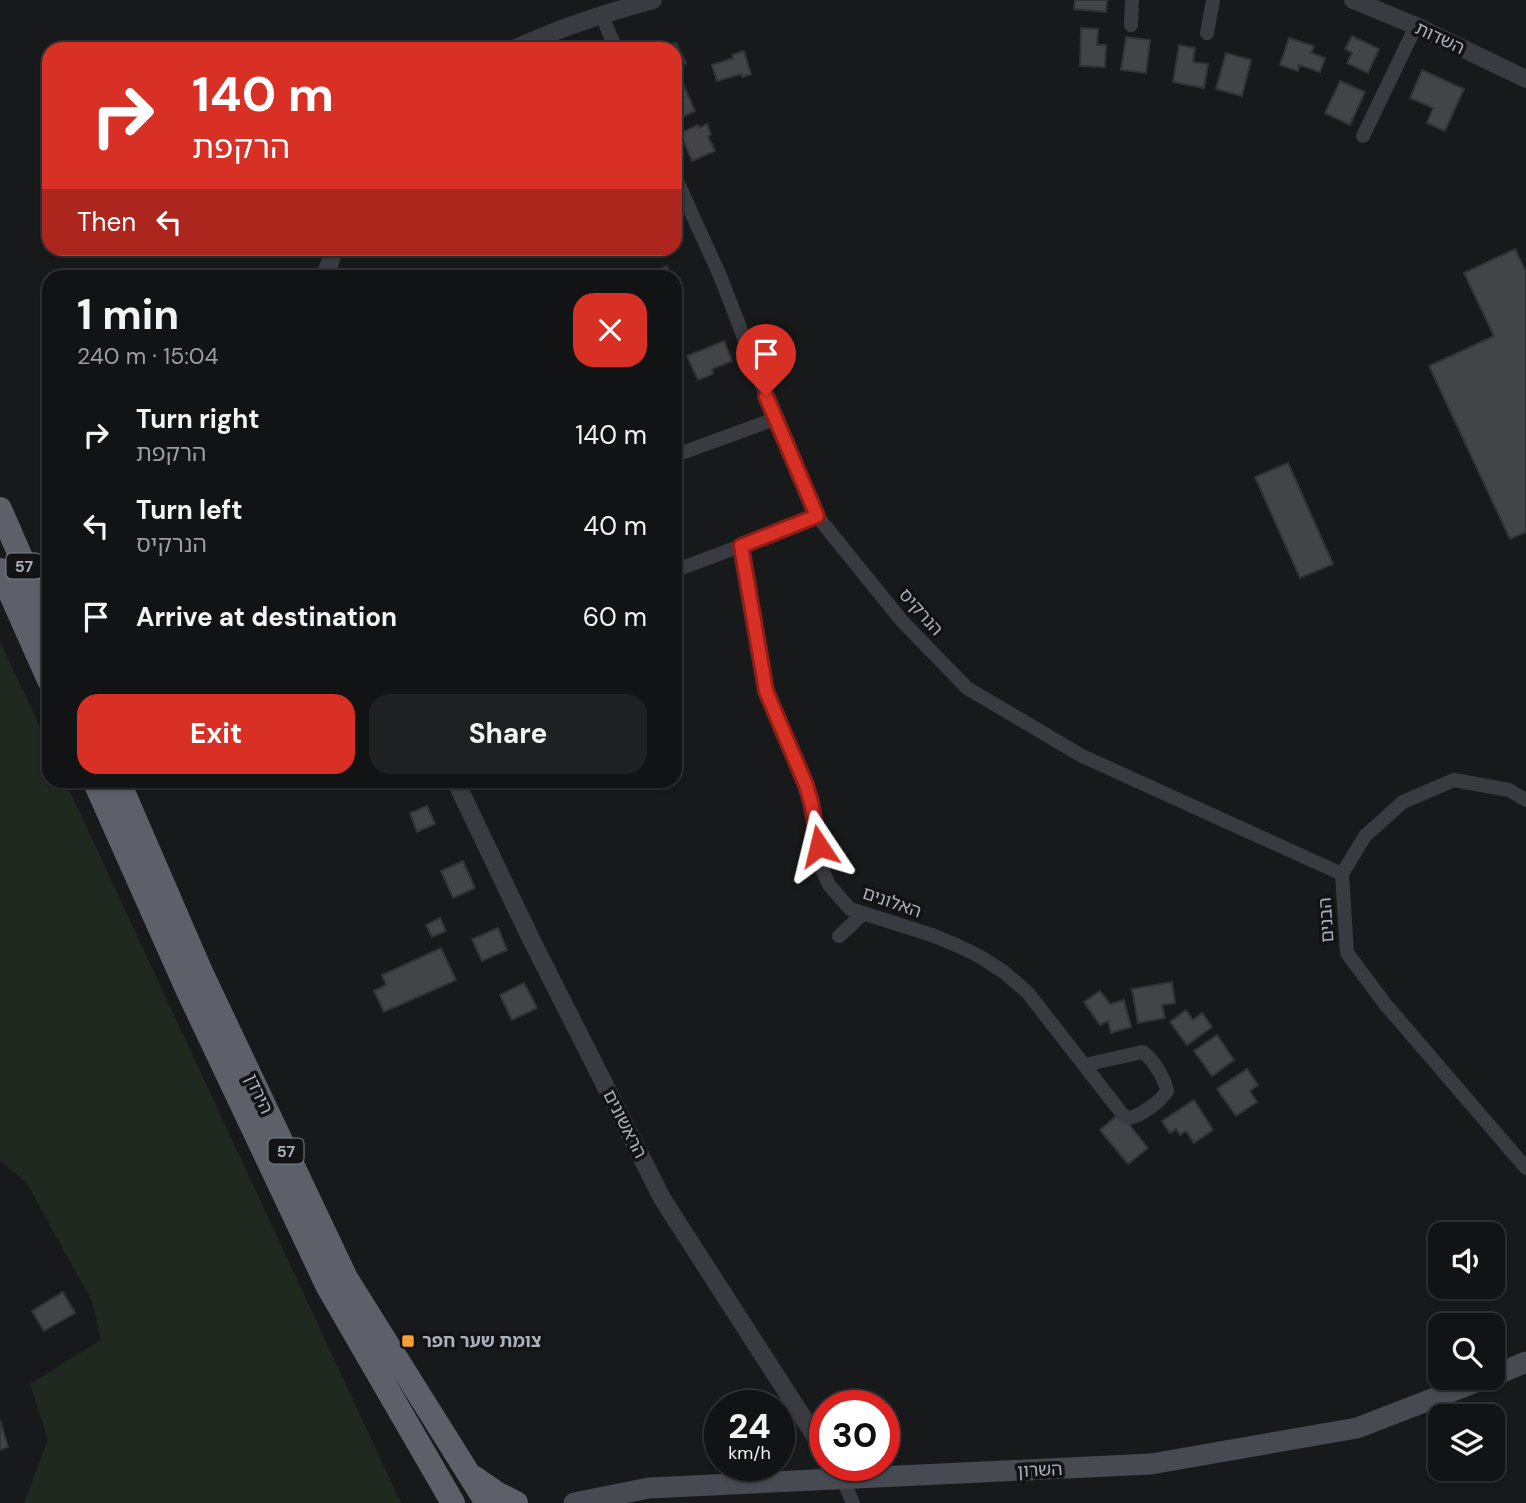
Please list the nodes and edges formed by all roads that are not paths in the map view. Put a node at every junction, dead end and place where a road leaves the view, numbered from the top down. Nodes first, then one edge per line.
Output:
1 (653, 0) edge
2 (1132, 0) edge
3 (1213, 0) edge
4 (1353, 0) edge
5 (601, 14) junction
6 (1131, 25) dead end
7 (1416, 26) junction
8 (1207, 33) dead end
9 (531, 42) edge
10 (614, 42) edge
11 (1526, 79) edge
12 (1363, 136) dead end
13 (682, 192) edge
14 (775, 419) junction
15 (682, 453) edge
16 (0, 509) edge
17 (817, 516) junction
18 (741, 546) junction
19 (682, 568) edge
20 (0, 570) edge
21 (42, 606) edge
22 (42, 664) edge
23 (98, 788) edge
24 (121, 788) edge
25 (460, 788) edge
26 (1526, 800) edge
27 (1342, 874) junction
28 (863, 914) junction
29 (839, 936) dead end
30 (1084, 1065) junction
31 (1526, 1168) edge
32 (1526, 1363) edge
33 (1505, 1371) edge
34 (1455, 1390) edge
35 (809, 1427) edge
36 (900, 1470) edge
37 (468, 1472) junction
38 (809, 1475) edge
39 (843, 1481) edge
40 (453, 1503) edge
41 (487, 1503) edge
42 (516, 1503) edge
43 (577, 1503) edge
44 (853, 1503) edge

1 - 5 street
2 - 6 street
3 - 8 street
4 - 7 street, השדות
5 - 9 street
5 - 10 street
7 - 11 street, השדות
7 - 12 street
13 - 14 street, הנרקיס
14 - 15 street
14 - 17 street, הנרקיס
16 - 21 highway, 57
17 - 18 street
17 - 27 street, הנרקיס
18 - 19 street
18 - 28 street, האלונים
20 - 22 highway, 57
23 - 40 highway, הירדן / 57
24 - 37 highway, הירדן / 57
25 - 35 street, הראשונים
26 - 27 street, הבנים
27 - 31 street, הבנים
28 - 29 street
28 - 30 street, האלונים
30 - 30 street, האלונים
32 - 33 main road, השרון
34 - 36 main road, השרון
37 - 41 highway, הירדן / 57
37 - 42 highway
38 - 43 main road, השרון
39 - 44 street

